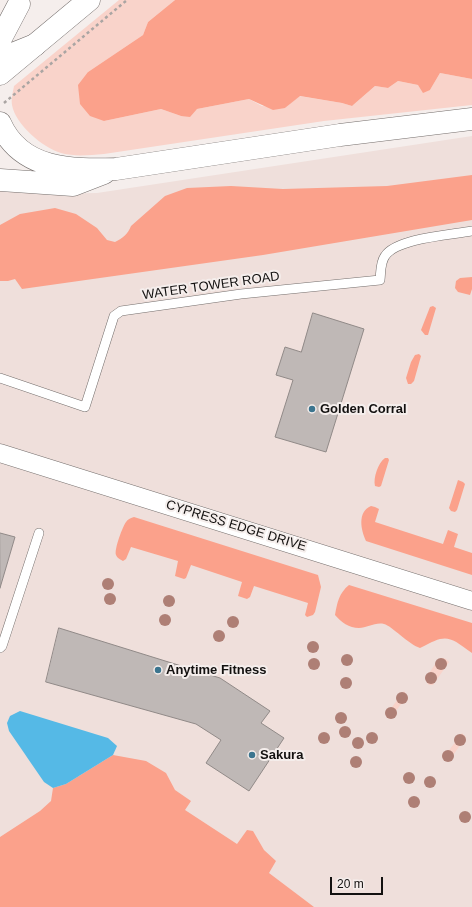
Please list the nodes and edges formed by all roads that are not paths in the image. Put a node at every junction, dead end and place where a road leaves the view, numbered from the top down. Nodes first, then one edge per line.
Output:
1 (89, 0) edge
2 (22, 2) edge
3 (0, 17) edge
4 (0, 40) edge
5 (35, 45) junction
6 (0, 59) edge
7 (0, 74) edge
8 (472, 119) edge
9 (0, 123) edge
10 (116, 168) junction
11 (0, 180) edge
12 (472, 231) edge
13 (0, 378) edge
14 (0, 453) edge
15 (39, 533) dead end
16 (472, 601) edge
17 (0, 648) edge

1 - 5 main road
2 - 3 main road
2 - 4 main road
5 - 6 main road
5 - 7 main road
8 - 10 main road
9 - 10 main road
10 - 11 main road
12 - 13 lane, WATER TOWER ROAD
14 - 16 street, CYPRESS EDGE DRIVE
15 - 17 lane

